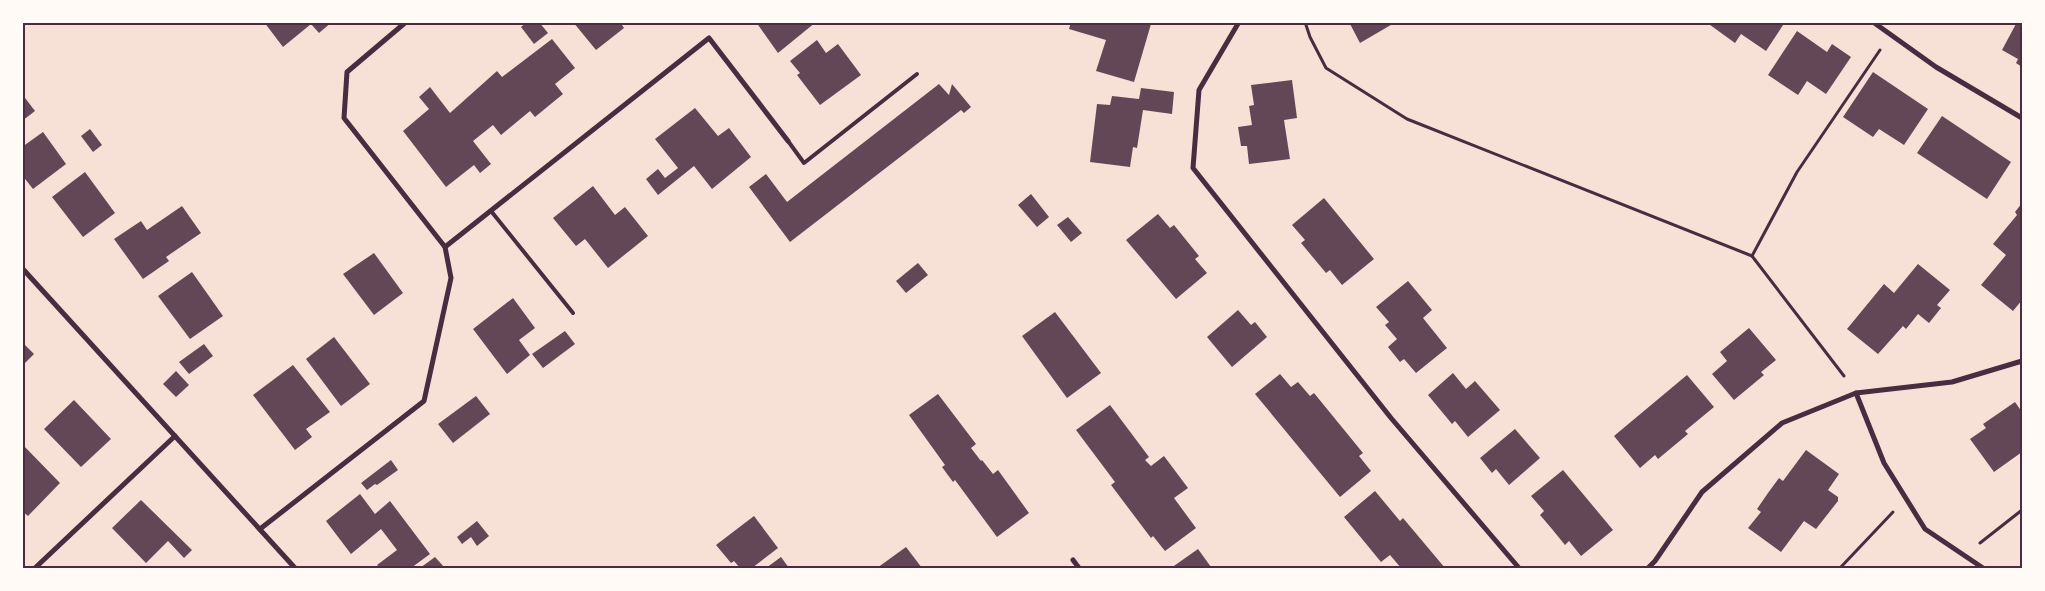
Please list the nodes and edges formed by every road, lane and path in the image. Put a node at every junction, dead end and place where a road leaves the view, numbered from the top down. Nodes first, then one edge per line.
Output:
1 (406, 22) edge
2 (1239, 22) edge
3 (1305, 22) edge
4 (1873, 22) edge
5 (1890, 34) junction
6 (917, 74) dead end
7 (2022, 118) edge
8 (788, 141) joint
9 (491, 210) junction
10 (445, 247) junction
11 (1752, 256) junction
12 (22, 268) edge
13 (573, 313) dead end
14 (2022, 361) edge
15 (1856, 393) junction
16 (174, 436) junction
17 (1906, 498) junction
18 (2022, 510) edge
19 (260, 529) junction
20 (1964, 556) junction
21 (1073, 560) dead end
22 (35, 568) edge
23 (295, 568) edge
24 (1079, 568) edge
25 (1519, 568) edge
26 (1648, 568) edge
27 (1840, 568) edge
28 (1983, 568) edge

1 - 10 street
2 - 25 street
3 - 11 path
4 - 5 street
5 - 7 street
5 - 11 path
6 - 8 lane
8 - 9 street
9 - 10 street
9 - 13 lane
10 - 19 street
11 - 15 path
12 - 16 street
14 - 15 street
15 - 17 street
15 - 26 street
16 - 19 street
16 - 22 street
17 - 20 street
17 - 27 path
18 - 20 path
19 - 23 street
20 - 28 street
21 - 24 street

